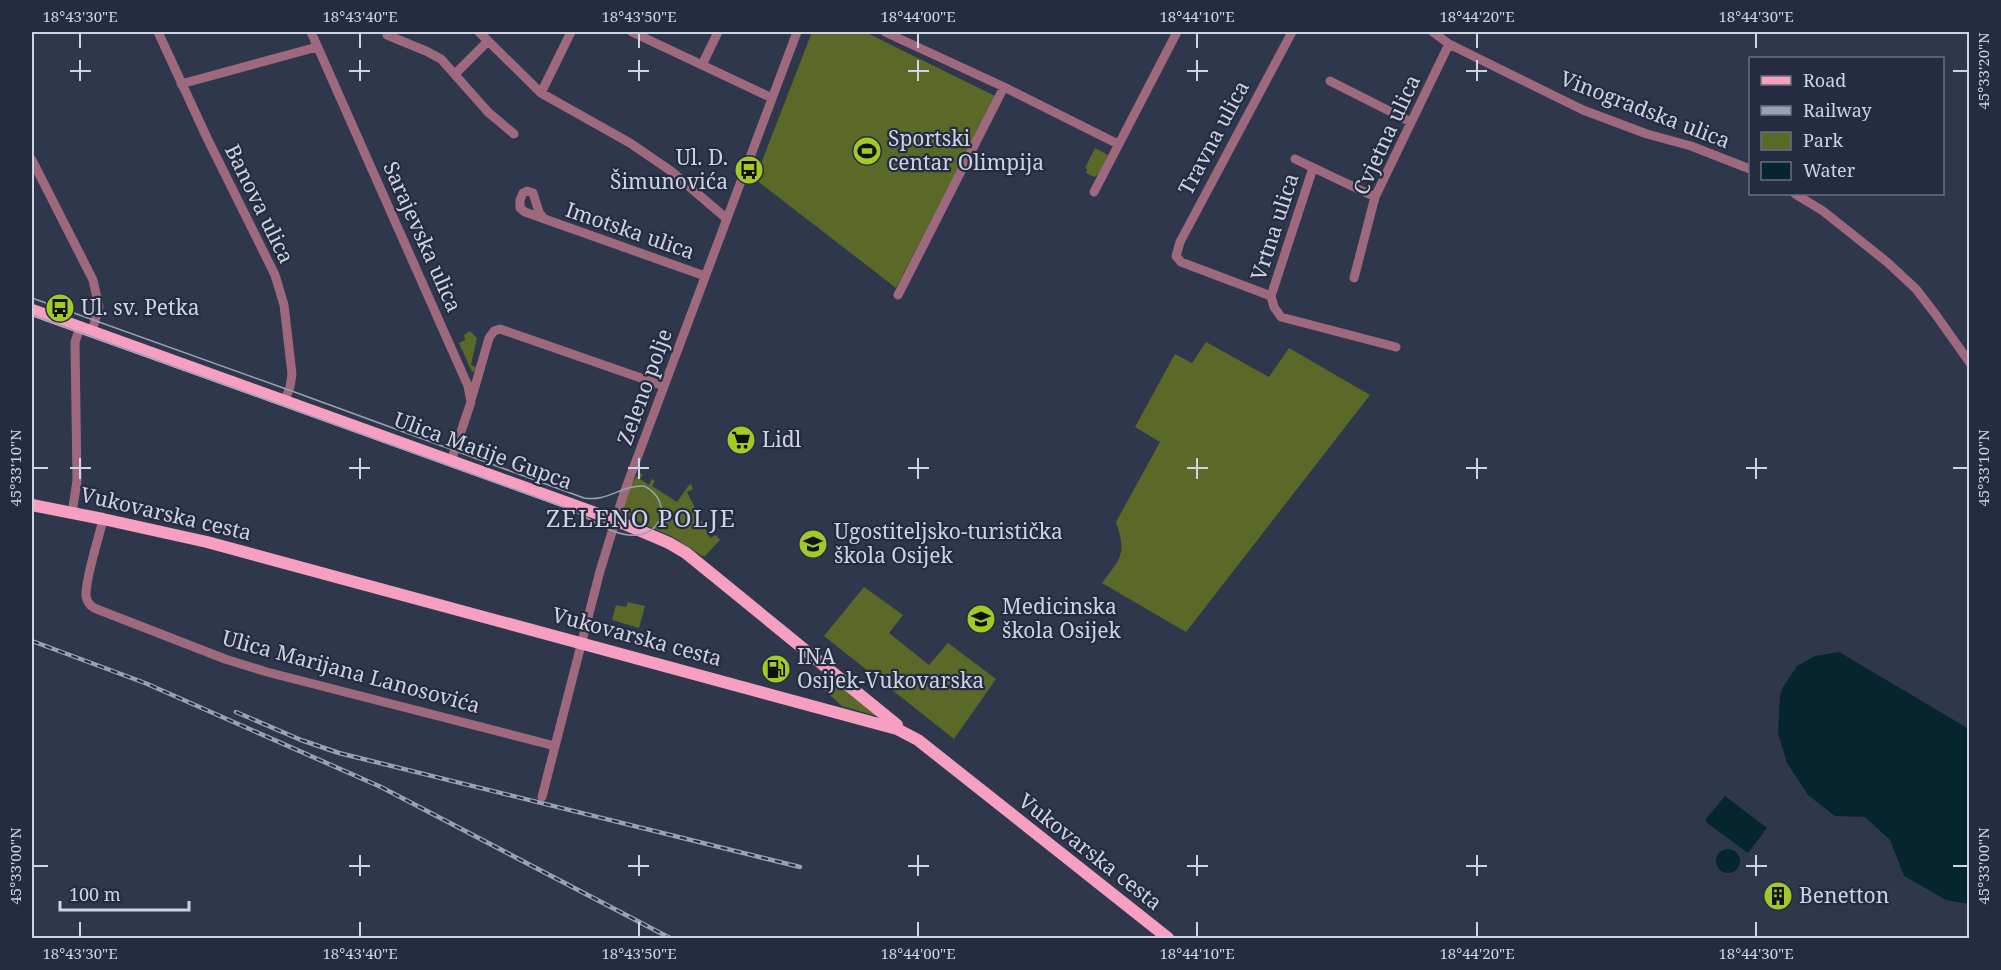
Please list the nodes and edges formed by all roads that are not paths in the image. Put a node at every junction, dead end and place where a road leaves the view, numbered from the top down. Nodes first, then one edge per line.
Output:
1 (158, 32) edge
2 (311, 32) edge
3 (479, 32) edge
4 (571, 32) edge
5 (632, 32) edge
6 (718, 32) edge
7 (797, 32) edge
8 (885, 32) edge
9 (1177, 32) edge
10 (1292, 32) edge
11 (1433, 32) edge
12 (645, 34) edge
13 (387, 35) dead end
14 (488, 41) junction
15 (1449, 44) junction
16 (317, 47) junction
17 (702, 65) junction
18 (454, 74) junction
19 (1330, 81) dead end
20 (181, 84) junction
21 (1004, 87) junction
22 (541, 93) junction
23 (772, 98) junction
24 (1412, 122) junction
25 (514, 134) dead end
26 (1118, 144) junction
27 (1295, 159) dead end
28 (32, 160) edge
29 (1313, 168) junction
30 (1749, 169) edge
31 (1094, 192) dead end
32 (1797, 195) edge
33 (1375, 197) junction
34 (544, 219) dead end
35 (726, 219) junction
36 (1181, 262) joint
37 (705, 276) junction
38 (1353, 278) dead end
39 (898, 295) dead end
40 (1271, 296) junction
41 (32, 310) edge
42 (86, 329) junction
43 (1396, 347) dead end
44 (1970, 363) edge
45 (664, 386) junction
46 (285, 400) junction
47 (471, 402) junction
48 (451, 461) junction
49 (32, 506) edge
50 (72, 513) junction
51 (103, 519) junction
52 (615, 520) junction
53 (581, 642) junction
54 (905, 732) junction
55 (555, 746) junction
56 (542, 797) dead end
57 (1168, 939) edge

1 - 20 street, Banova ulica
2 - 16 street, Sarajevska ulica
3 - 14 street
4 - 22 street
5 - 12 street
6 - 17 street
7 - 23 street, Zeleno polje
8 - 21 street
9 - 26 street
10 - 36 street, Travna ulica
11 - 15 street, Vinogradska ulica
12 - 17 street
13 - 18 street
14 - 18 street
14 - 22 street
15 - 24 street, Cvjetna ulica
15 - 30 street, Vinogradska ulica
16 - 20 street
16 - 47 street, Sarajevska ulica
17 - 23 street
18 - 25 street
19 - 24 street
20 - 46 street, Banova ulica
21 - 26 street
21 - 39 street
22 - 35 street
23 - 35 street, Zeleno polje
24 - 33 street, Cvjetna ulica
26 - 31 street
27 - 29 street
28 - 42 street
29 - 33 street
29 - 40 street, Vrtna ulica
32 - 44 street
33 - 38 street, Cvjetna ulica
34 - 37 street, Imotska ulica
35 - 37 street, Zeleno polje
36 - 40 street, Vrtna ulica
37 - 45 street, Zeleno polje
40 - 43 street, Vrtna ulica
41 - 42 main road, Ulica Matije Gupca
42 - 46 main road, Ulica Matije Gupca
42 - 50 street
45 - 47 street
45 - 52 street, Zeleno polje
46 - 48 main road, Ulica Matije Gupca
47 - 48 street
48 - 52 main road, Ulica Matije Gupca
49 - 50 main road, Vukovarska cesta
50 - 51 main road, Vukovarska cesta
51 - 53 main road, Vukovarska cesta
51 - 55 street, Ulica Marijana Lanosovića
52 - 53 street, Zeleno polje
52 - 54 main road, Ulica Matije Gupca
53 - 54 main road, Vukovarska cesta
53 - 55 street, Zeleno polje
54 - 57 main road, Vukovarska cesta
55 - 56 street, Zeleno polje

